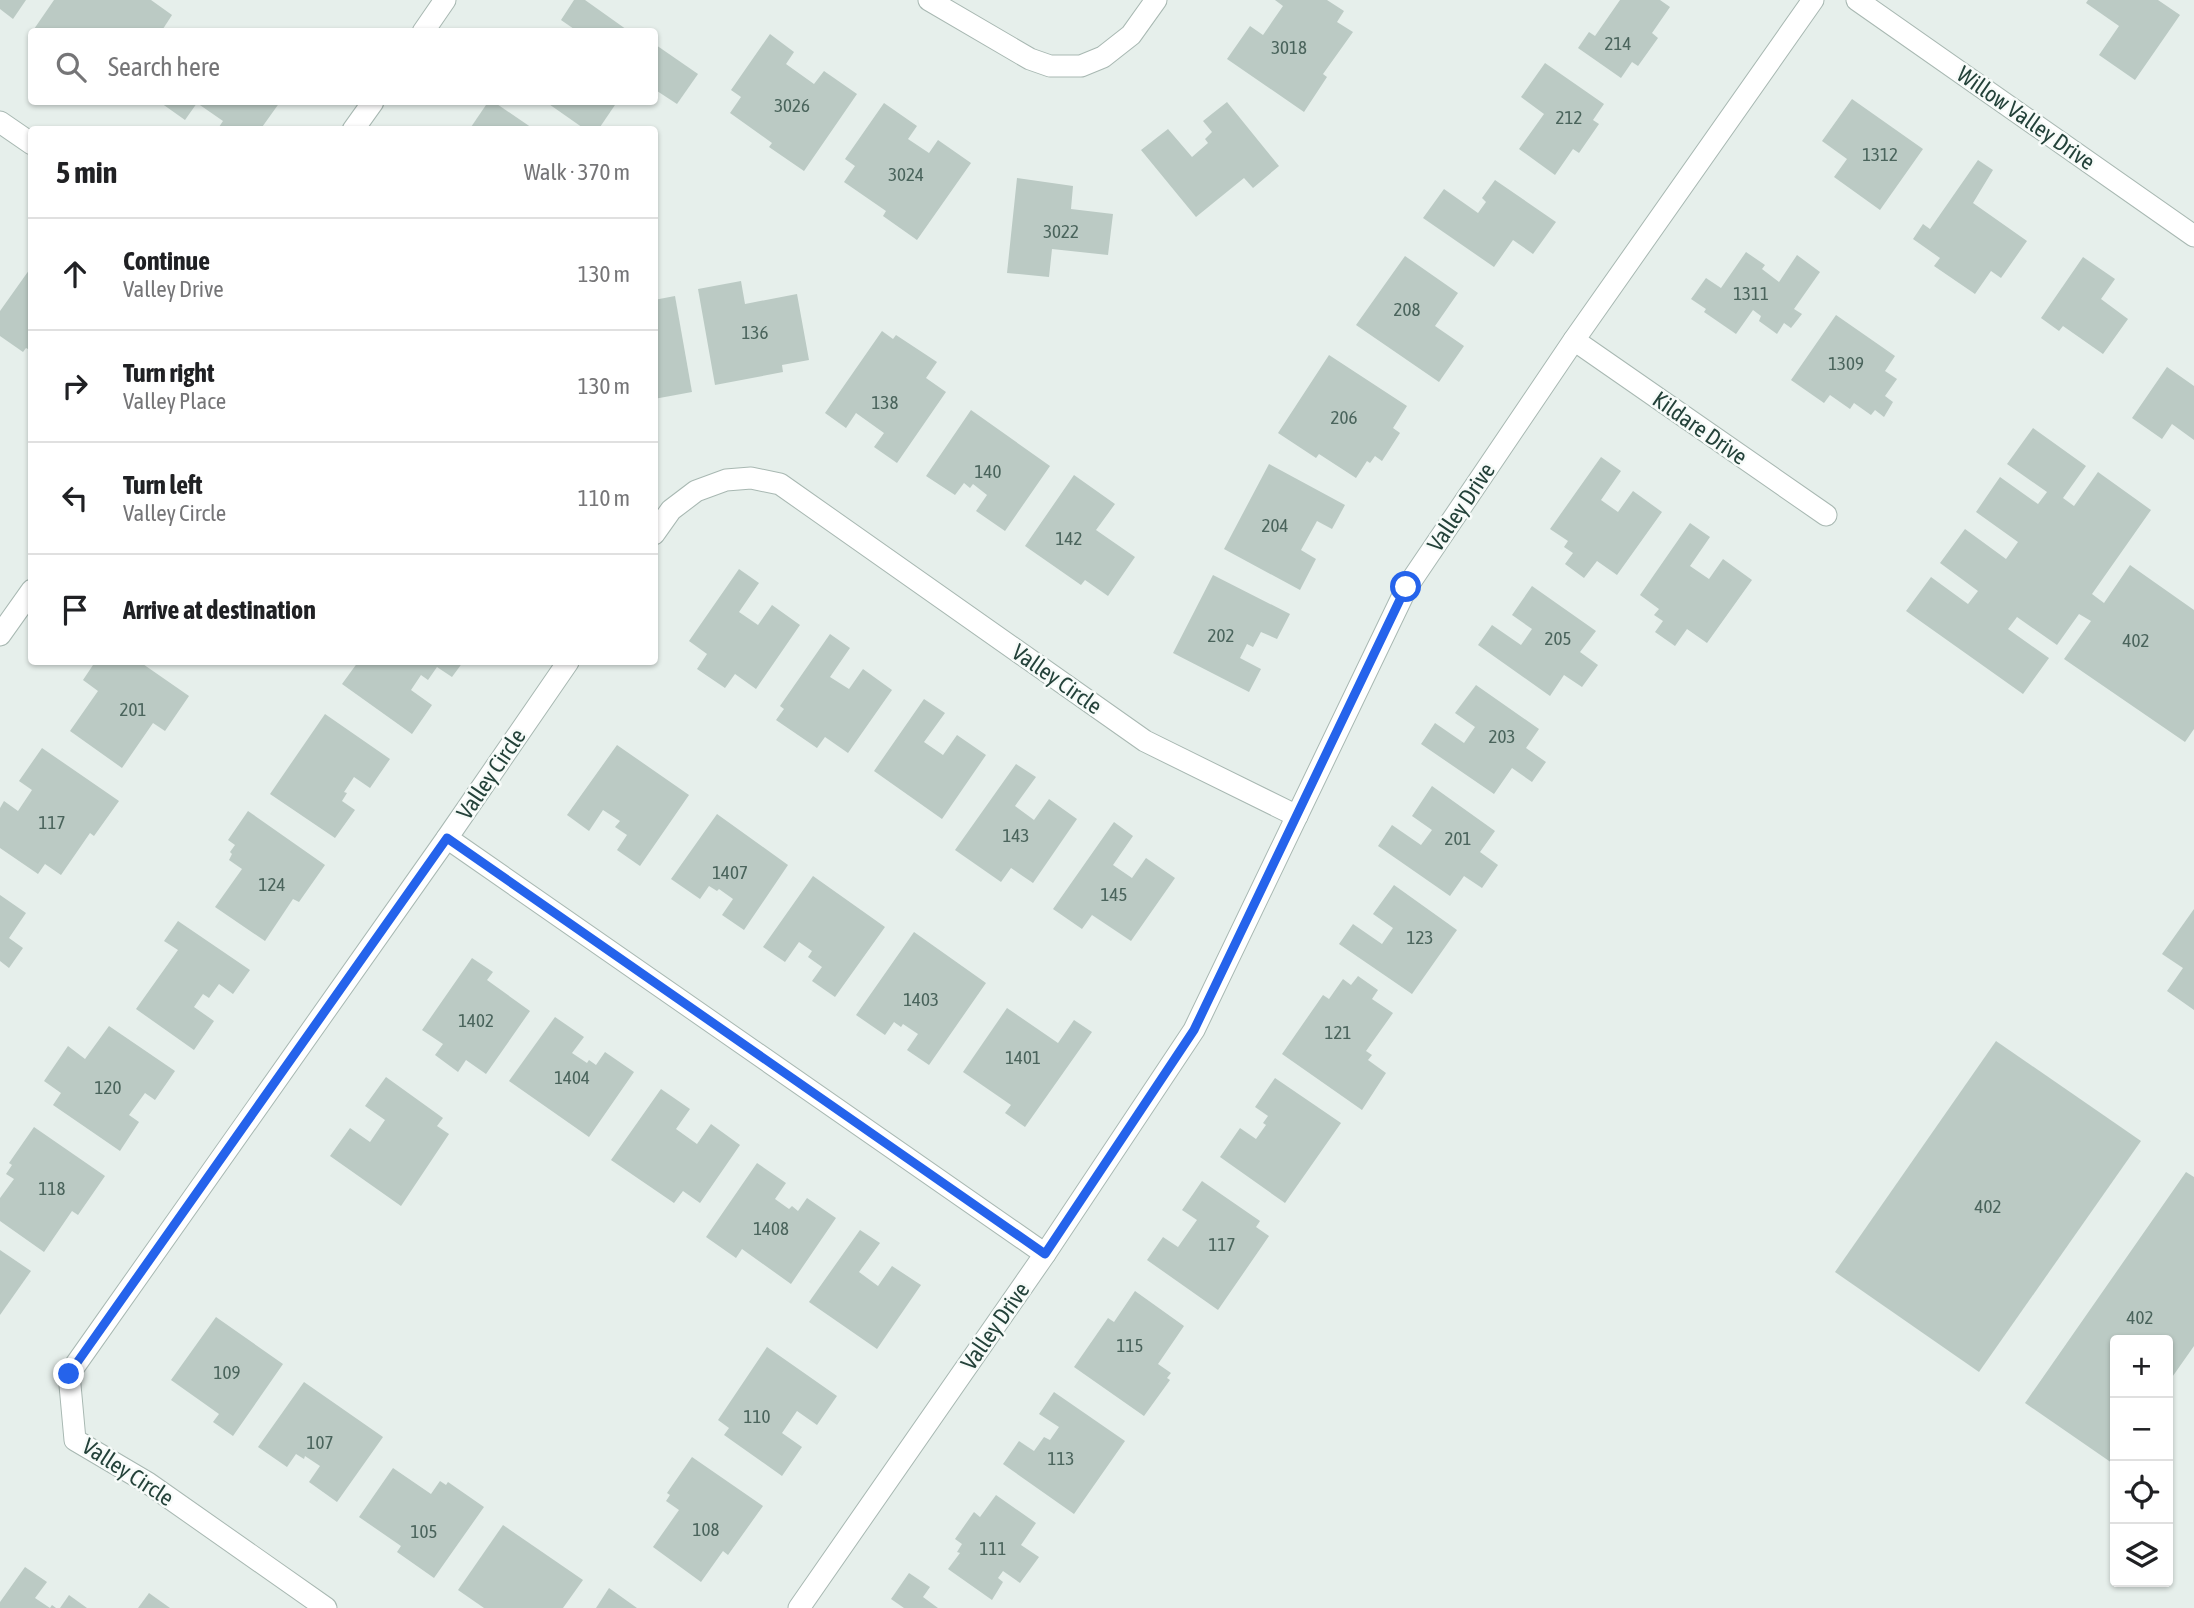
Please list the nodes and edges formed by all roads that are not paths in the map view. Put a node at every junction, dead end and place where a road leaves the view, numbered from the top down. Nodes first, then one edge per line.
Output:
1 (445, 0) edge
2 (929, 0) edge
3 (1156, 0) edge
4 (1813, 0) edge
5 (1857, 0) edge
6 (426, 28) edge
7 (371, 105) edge
8 (0, 122) edge
9 (356, 126) edge
10 (28, 141) edge
11 (2194, 236) edge
12 (1574, 340) junction
13 (1826, 515) dead end
14 (658, 528) edge
15 (28, 596) edge
16 (0, 635) edge
17 (566, 665) edge
18 (1297, 816) junction
19 (447, 838) junction
20 (1045, 1254) junction
21 (326, 1608) edge
22 (799, 1608) edge

1 - 6 street
2 - 3 street
4 - 12 street, Valley Drive
5 - 11 street, Willow Valley Drive
7 - 9 street
8 - 10 street
12 - 13 street, Kildare Drive
12 - 18 street, Valley Drive
14 - 18 street, Valley Circle
15 - 16 street
17 - 19 street, Valley Circle
18 - 20 street, Valley Drive
19 - 20 street
19 - 21 street, Valley Circle
20 - 22 street, Valley Drive

